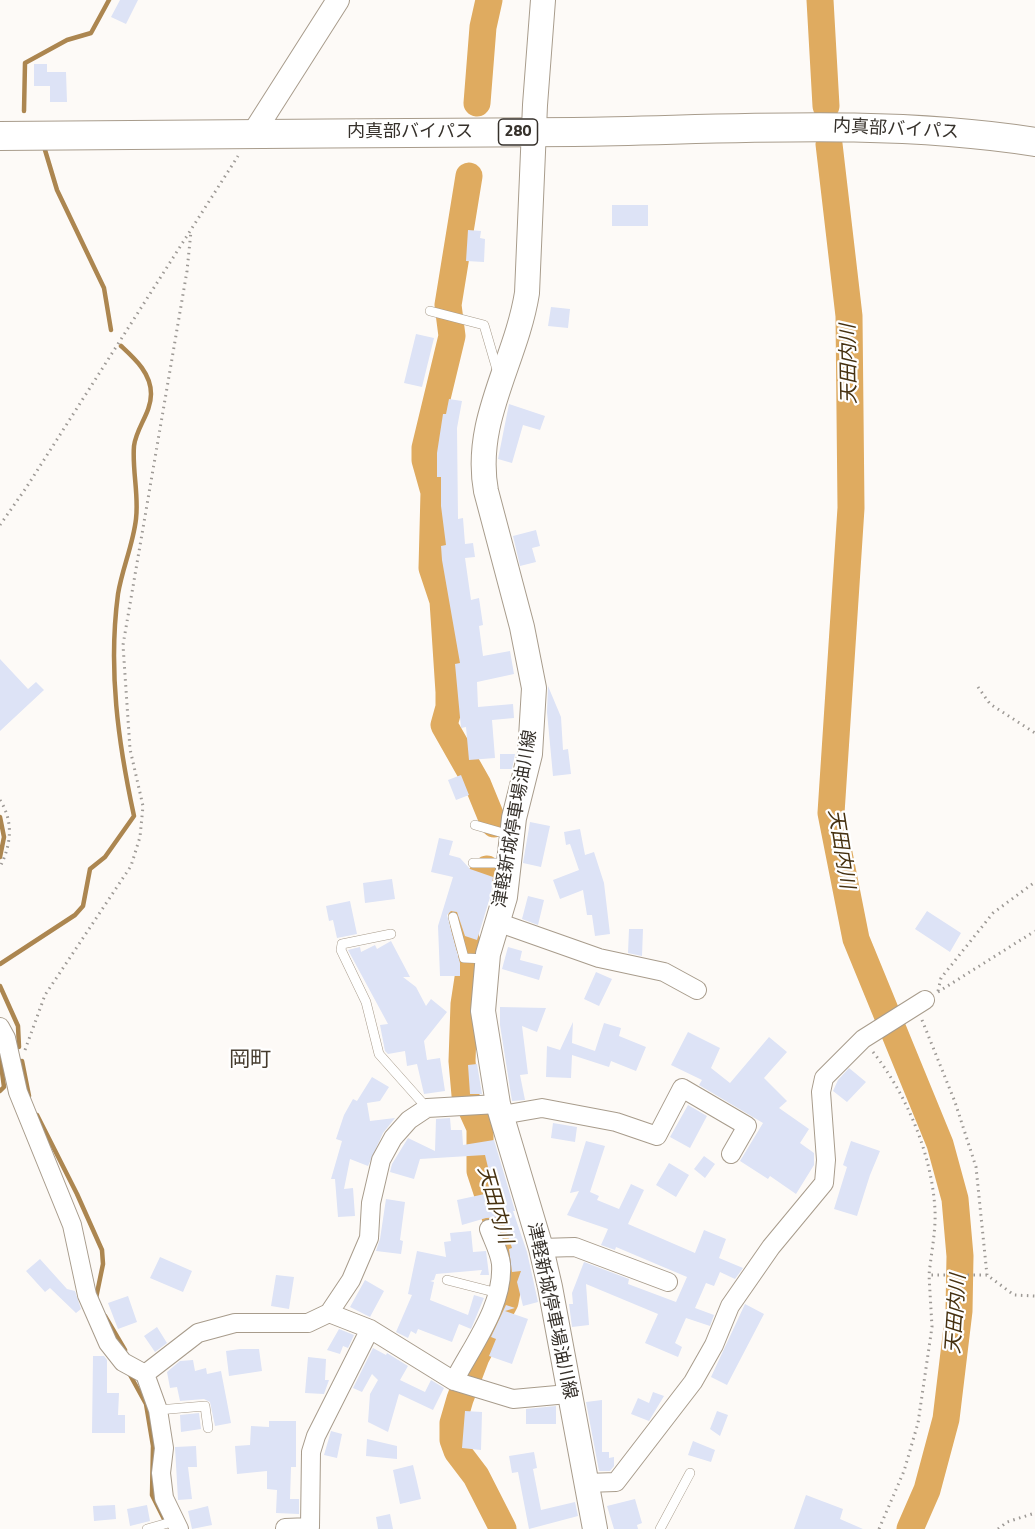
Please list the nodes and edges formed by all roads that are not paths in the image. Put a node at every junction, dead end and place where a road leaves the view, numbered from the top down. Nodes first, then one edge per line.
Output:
1 (339, 0) edge
2 (543, 0) edge
3 (254, 132) junction
4 (534, 132) junction
5 (0, 136) edge
6 (1035, 142) edge
7 (430, 311) dead end
8 (500, 381) junction
9 (475, 825) dead end
10 (512, 836) junction
11 (509, 862) junction
12 (473, 863) dead end
13 (453, 917) dead end
14 (497, 922) junction
15 (391, 934) dead end
16 (477, 959) junction
17 (697, 990) dead end
18 (921, 1001) road end
19 (0, 1028) edge
20 (427, 1108) junction
21 (500, 1109) junction
22 (731, 1154) dead end
23 (489, 1228) dead end
24 (541, 1248) junction
25 (447, 1280) dead end
26 (668, 1282) dead end
27 (498, 1293) junction
28 (329, 1313) junction
29 (370, 1329) junction
30 (145, 1374) junction
31 (462, 1384) junction
32 (568, 1394) junction
33 (158, 1410) junction
34 (208, 1428) dead end
35 (690, 1473) dead end
36 (586, 1482) junction
37 (177, 1525) edge
38 (285, 1528) edge
39 (147, 1529) edge
40 (595, 1529) edge
41 (660, 1529) edge

1 - 3 street
2 - 4 main road, 津軽新城停車場油川線
3 - 4 highway, 内真部バイパス / 280
3 - 5 highway, 内真部バイパス / 280
4 - 6 highway, 内真部バイパス / 280
4 - 8 main road, 津軽新城停車場油川線
7 - 8 lane
8 - 10 main road, 津軽新城停車場油川線
9 - 10 lane
10 - 11 main road, 津軽新城停車場油川線
11 - 12 lane
11 - 14 main road, 津軽新城停車場油川線
13 - 16 lane
14 - 16 main road, 津軽新城停車場油川線
14 - 17 street
15 - 20 lane
16 - 21 main road, 津軽新城停車場油川線
18 - 36 street
19 - 30 street
20 - 21 street
20 - 28 street
21 - 22 street
21 - 24 main road, 津軽新城停車場油川線
23 - 27 street
24 - 26 street
24 - 32 main road, 津軽新城停車場油川線
25 - 27 lane
27 - 31 street
28 - 29 street
28 - 30 street
29 - 31 street
29 - 38 street
30 - 33 street
31 - 32 street
32 - 36 main road, 津軽新城停車場油川線
33 - 34 lane
33 - 37 street
35 - 41 lane
36 - 40 main road, 津軽新城停車場油川線
37 - 39 lane

